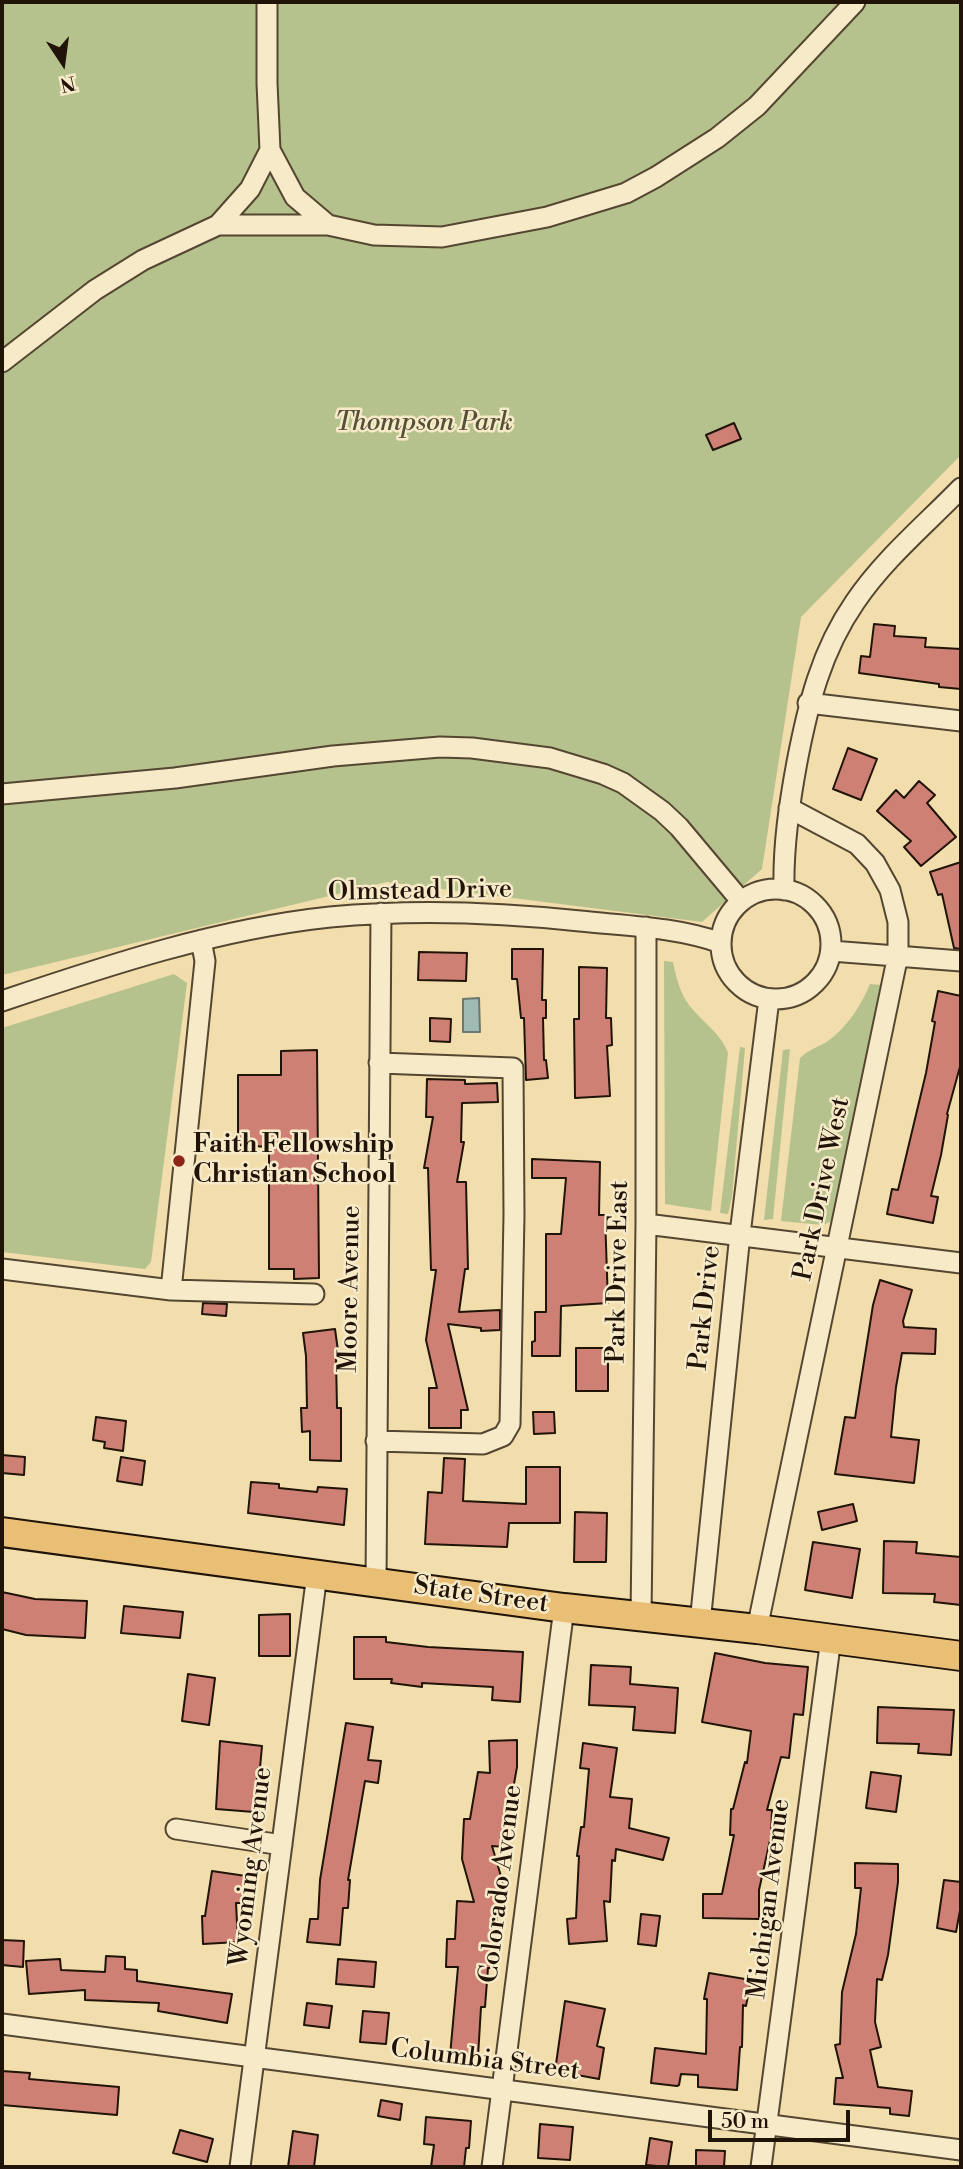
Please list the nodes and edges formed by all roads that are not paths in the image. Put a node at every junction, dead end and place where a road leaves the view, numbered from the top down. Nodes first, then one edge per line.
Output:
1 (267, 2) edge
2 (855, 2) edge
3 (270, 150) junction
4 (218, 225) junction
5 (328, 225) junction
6 (2, 362) edge
7 (961, 488) edge
8 (808, 703) junction
9 (961, 721) edge
10 (2, 794) edge
11 (789, 808) junction
12 (784, 890) junction
13 (741, 901) junction
14 (381, 913) junction
15 (646, 928) junction
16 (201, 940) junction
17 (721, 943) junction
18 (831, 951) junction
19 (898, 955) junction
20 (961, 961) edge
21 (769, 999) junction
22 (2, 1001) edge
23 (379, 1063) junction
24 (646, 1224) junction
25 (740, 1234) junction
26 (838, 1247) junction
27 (961, 1263) edge
28 (2, 1269) edge
29 (171, 1290) junction
30 (314, 1294) dead end
31 (376, 1441) junction
32 (2, 1532) edge
33 (317, 1574) junction
34 (376, 1581) junction
35 (564, 1608) junction
36 (641, 1616) junction
37 (700, 1623) junction
38 (758, 1629) junction
39 (831, 1638) junction
40 (961, 1656) edge
41 (176, 1829) dead end
42 (282, 1846) junction
43 (2, 2024) edge
44 (254, 2057) junction
45 (502, 2089) junction
46 (767, 2124) junction
47 (961, 2150) edge
48 (240, 2167) edge
49 (492, 2167) edge
50 (761, 2167) edge

1 - 3 street
2 - 5 street
3 - 4 street
3 - 5 street
4 - 5 street
4 - 6 street
7 - 8 street
8 - 9 street
8 - 11 street
10 - 13 street
11 - 12 street
11 - 19 street, Park Drive West
12 - 13 street
12 - 18 street
13 - 17 street
14 - 15 street, Olmstead Drive
14 - 16 street, Olmstead Drive
14 - 23 street, Moore Avenue
15 - 17 street, Olmstead Drive
15 - 24 street, Park Drive East
16 - 22 street, Olmstead Drive
16 - 29 street
17 - 21 street
18 - 19 street
18 - 21 street
19 - 20 street
19 - 26 street, Park Drive West
21 - 25 street, Park Drive
23 - 31 street, Moore Avenue
23 - 31 street
24 - 25 street
24 - 36 street, Park Drive East
25 - 26 street
25 - 37 street, Park Drive
26 - 27 street
26 - 38 street, Park Drive West
28 - 29 street
29 - 30 street
31 - 34 street, Moore Avenue
32 - 33 highway, State Street
33 - 34 highway, State Street
33 - 42 street, Wyoming Avenue
34 - 35 highway, State Street
35 - 36 highway, State Street
35 - 45 street, Colorado Avenue
36 - 37 highway, State Street
37 - 38 highway, State Street
38 - 39 highway, State Street
39 - 40 highway, State Street
39 - 46 street, Michigan Avenue
41 - 42 street
42 - 44 street, Wyoming Avenue
43 - 44 street, Columbia Street
44 - 45 street, Columbia Street
44 - 48 street, Wyoming Avenue
45 - 46 street, Columbia Street
45 - 49 street, Colorado Avenue
46 - 47 street, Columbia Street
46 - 50 street, Michigan Avenue

